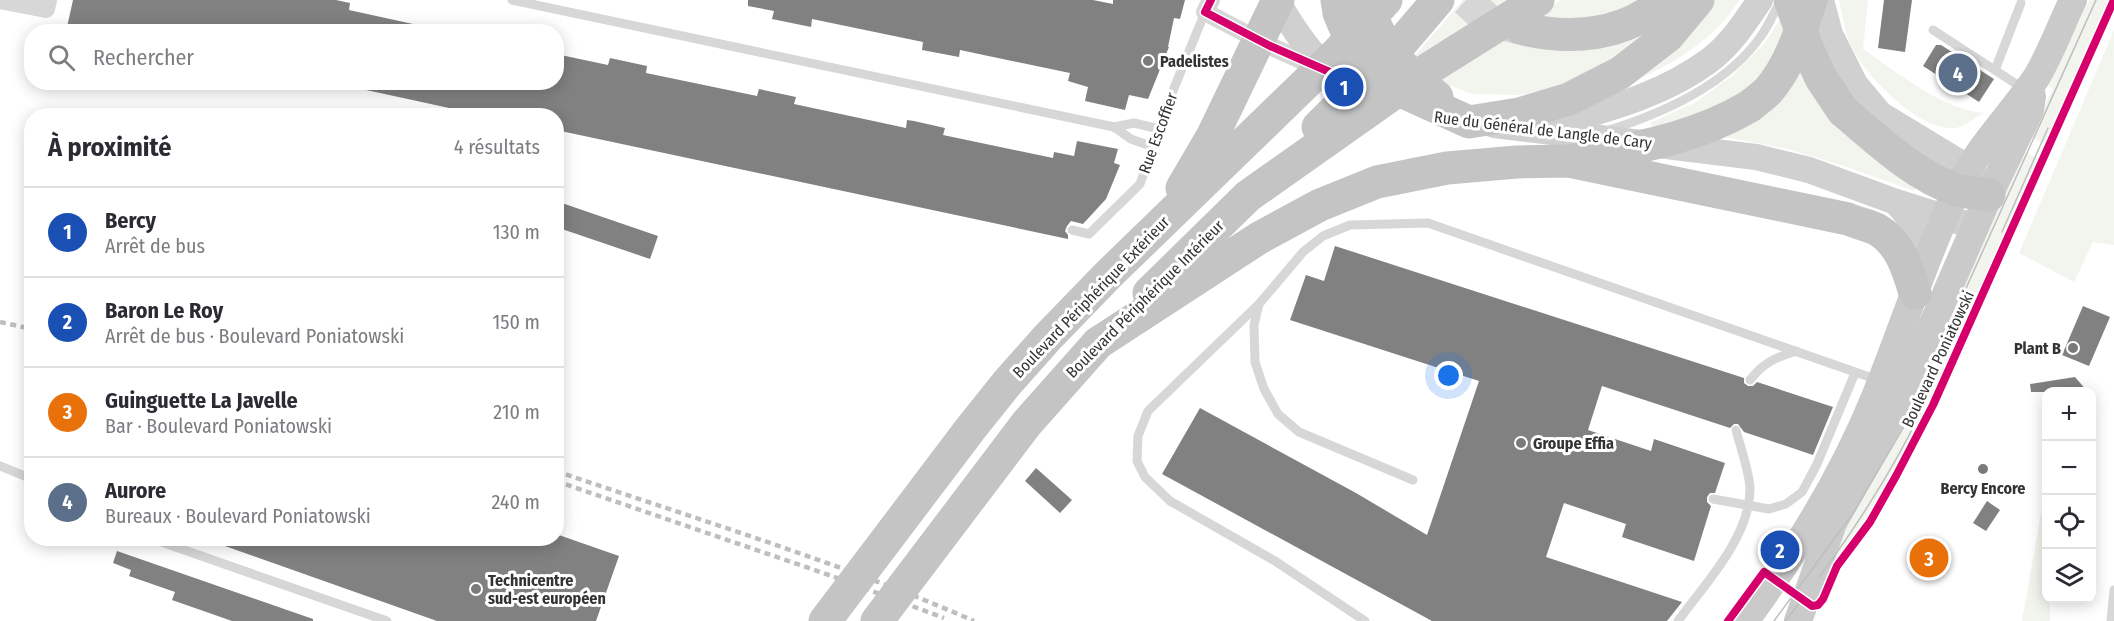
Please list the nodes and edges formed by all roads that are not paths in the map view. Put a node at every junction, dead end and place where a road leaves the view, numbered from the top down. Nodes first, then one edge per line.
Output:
1 (0, 0) edge
2 (512, 0) edge
3 (1278, 0) edge
4 (1337, 0) edge
5 (1369, 0) edge
6 (1386, 0) edge
7 (1438, 0) edge
8 (1538, 0) edge
9 (1665, 0) edge
10 (1698, 0) edge
11 (1760, 0) edge
12 (1781, 0) edge
13 (1790, 0) edge
14 (1810, 0) edge
15 (1821, 0) edge
16 (2073, 0) edge
17 (2020, 3) dead end
18 (47, 4) edge
19 (1208, 6) edge
20 (1520, 28) tunnel mouth
21 (1933, 30) dead end
22 (1995, 70) junction
23 (1332, 73) junction
24 (2031, 83) junction
25 (1469, 122) junction
26 (1114, 127) junction
27 (1159, 129) junction
28 (1536, 130) junction
29 (1589, 136) junction
30 (1153, 147) junction
31 (1569, 160) junction
32 (1957, 192) junction
33 (1989, 195) junction
34 (1248, 196) junction
35 (1896, 202) junction
36 (1160, 226) junction
37 (1976, 227) junction
38 (1072, 230) dead end
39 (1931, 252) junction
40 (1915, 293) junction
41 (1259, 304) junction
42 (1098, 343) junction
43 (1796, 351) junction
44 (1750, 380) dead end
45 (1885, 383) junction
46 (1736, 430) dead end
47 (0, 466) edge
48 (24, 476) edge
49 (1413, 480) dead end
50 (1713, 499) dead end
51 (173, 546) edge
52 (2114, 590) edge
53 (387, 621) edge
54 (825, 621) edge
55 (877, 621) edge
56 (1365, 621) edge
57 (1678, 621) edge
58 (1745, 621) edge
59 (1798, 621) edge
60 (2111, 621) edge

1 - 18 street
2 - 26 lane
3 - 23 main road
3 - 36 highway, bridge
4 - 25 highway
5 - 25 highway
6 - 36 highway, Boulevard Périphérique Extérieur, bridge
7 - 34 highway, Boulevard Périphérique Intérieur, bridge
8 - 34 highway, bridge
9 - 20 highway
10 - 25 highway
11 - 28 main road
12 - 29 lane
13 - 32 highway, bridge
14 - 31 highway, bridge
15 - 32 main road
16 - 24 main road, Boulevard Poniatowski
17 - 22 lane
19 - 23 street, Rue du Général de Langle de Cary
19 - 27 lane, Rue Escoffier
21 - 22 lane
22 - 24 lane
23 - 25 main road, Rue du Général de Langle de Cary
24 - 32 main road, Boulevard Poniatowski
24 - 33 main road, Boulevard Poniatowski
25 - 28 main road, Rue du Général de Langle de Cary
26 - 27 lane
26 - 30 lane
27 - 30 lane, Rue Escoffier
28 - 29 main road, Rue du Général de Langle de Cary
29 - 35 main road, Rue du Général de Langle de Cary
30 - 38 lane, Rue Escoffier
31 - 40 highway
31 - 42 highway
32 - 33 highway
32 - 35 main road, Rue du Général de Langle de Cary
32 - 37 main road, Rue du Général de Langle de Cary
32 - 39 main road, Boulevard Poniatowski
33 - 37 main road, Boulevard Poniatowski
34 - 42 highway, Boulevard Périphérique Intérieur
35 - 39 main road, Rue du Général de Langle de Cary
36 - 54 highway, Boulevard Périphérique Extérieur, bridge
37 - 45 main road, Boulevard Poniatowski
39 - 40 main road, Boulevard Poniatowski
40 - 45 main road, Boulevard Poniatowski
41 - 43 lane
41 - 49 lane
41 - 56 lane
42 - 55 highway, Boulevard Périphérique Intérieur, bridge
43 - 44 lane
43 - 45 lane
45 - 50 lane
45 - 58 main road, Boulevard Poniatowski
45 - 59 main road, Boulevard Poniatowski
46 - 57 lane
47 - 48 lane
51 - 53 lane
52 - 60 lane

